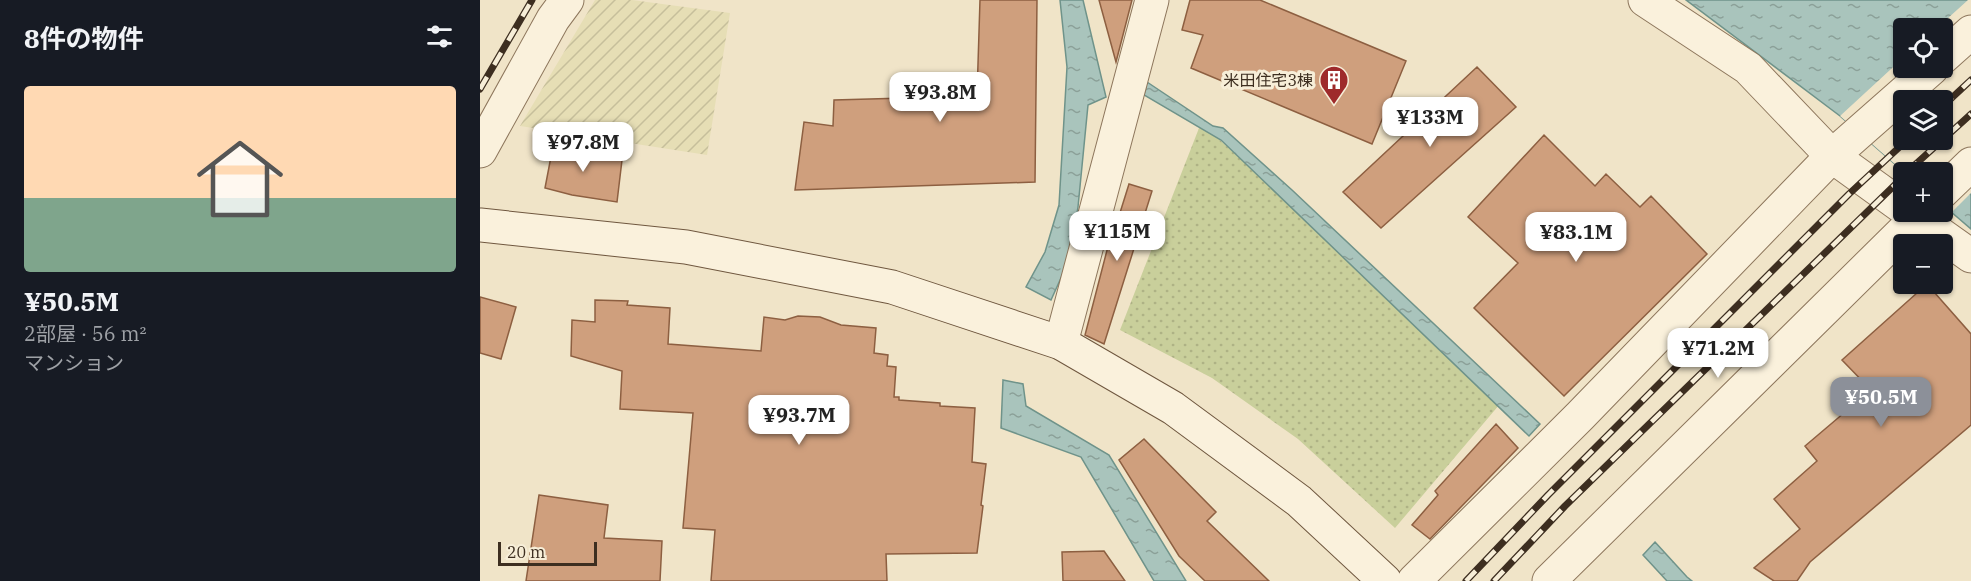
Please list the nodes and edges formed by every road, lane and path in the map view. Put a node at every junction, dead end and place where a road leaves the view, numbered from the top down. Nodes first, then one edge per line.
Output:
1 (567, 0) edge
2 (1152, 0) edge
3 (1645, 0) edge
4 (1971, 32) edge
5 (1953, 48) edge
6 (1921, 78) edge
7 (1842, 147) junction
8 (480, 151) edge
9 (1971, 164) edge
10 (1953, 181) edge
11 (1893, 194) edge
12 (1903, 222) edge
13 (1926, 222) edge
14 (480, 225) edge
15 (1971, 256) edge
16 (1061, 343) junction
17 (1385, 581) edge
18 (1414, 581) edge
19 (1549, 581) edge

1 - 8 street
2 - 16 street
3 - 7 street
4 - 5 street
6 - 7 street
7 - 11 street
7 - 18 street
9 - 10 street
12 - 19 street
13 - 15 street
14 - 16 street
16 - 17 street

